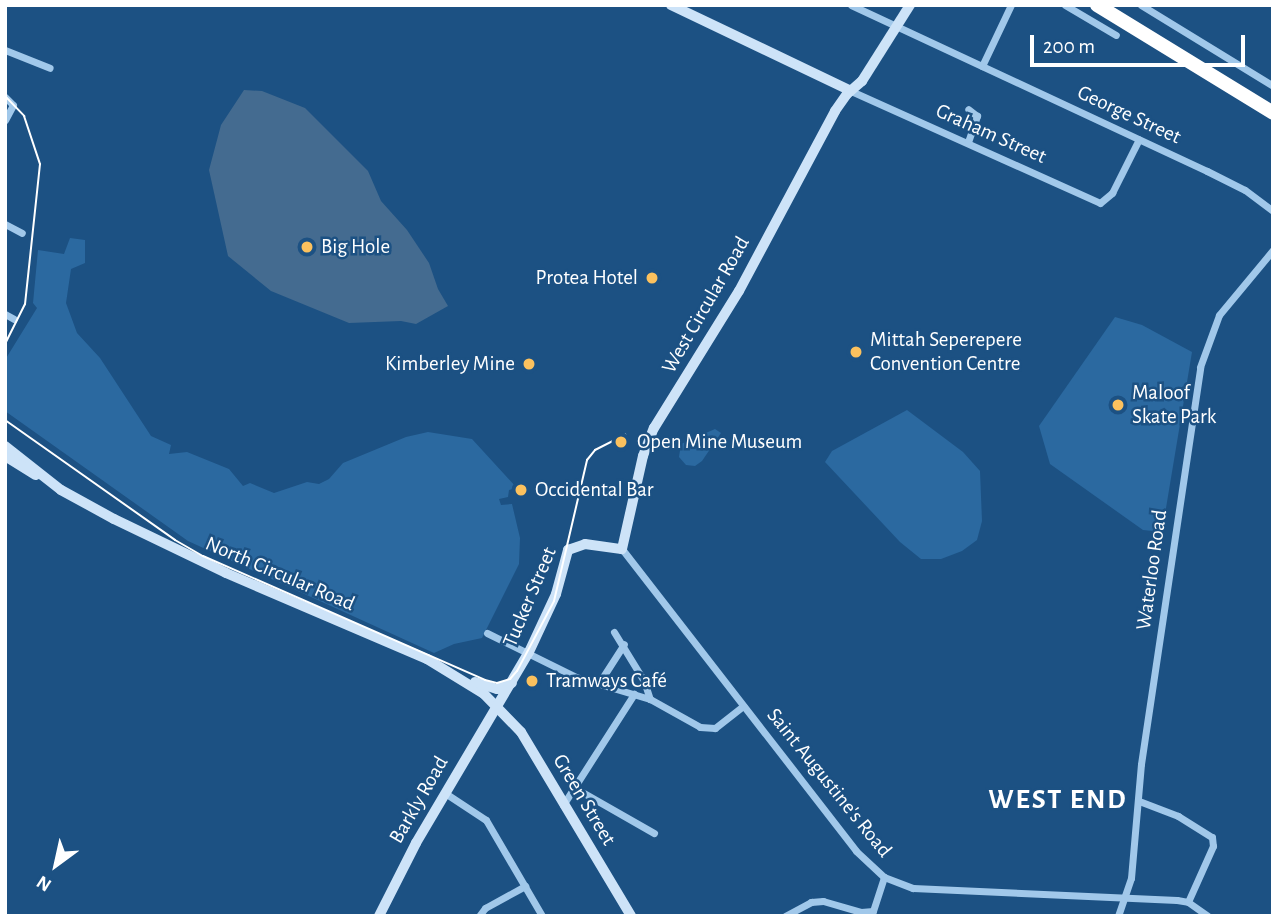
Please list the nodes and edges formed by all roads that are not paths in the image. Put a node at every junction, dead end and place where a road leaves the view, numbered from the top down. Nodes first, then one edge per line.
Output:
1 (671, 5) edge
2 (851, 5) edge
3 (910, 5) edge
4 (1011, 5) edge
5 (1065, 5) edge
6 (1097, 5) edge
7 (1114, 5) edge
8 (1141, 5) edge
9 (897, 28) junction
10 (1116, 36) dead end
11 (5, 50) edge
12 (982, 66) junction
13 (50, 68) dead end
14 (1273, 86) edge
15 (851, 92) junction
16 (6, 97) edge
17 (1273, 103) edge
18 (968, 110) dead end
19 (1273, 113) edge
20 (5, 120) edge
21 (1139, 139) junction
22 (968, 142) junction
23 (1273, 211) edge
24 (5, 224) edge
25 (22, 233) dead end
26 (1273, 250) edge
27 (5, 314) edge
28 (13, 319) dead end
29 (5, 446) edge
30 (5, 456) edge
31 (45, 478) junction
32 (622, 549) junction
33 (614, 632) dead end
34 (487, 633) dead end
35 (624, 644) junction
36 (529, 652) junction
37 (444, 667) junction
38 (513, 683) junction
39 (599, 684) junction
40 (634, 694) junction
41 (650, 699) junction
42 (743, 706) junction
43 (499, 707) junction
44 (575, 788) junction
45 (445, 793) junction
46 (1139, 801) junction
47 (563, 806) junction
48 (654, 832) dead end
49 (884, 877) junction
50 (525, 886) junction
51 (1125, 896) junction
52 (1188, 902) junction
53 (379, 916) edge
54 (479, 916) edge
55 (542, 916) edge
56 (631, 916) edge
57 (785, 916) edge
58 (1118, 916) edge
59 (1208, 916) edge

1 - 15 street
2 - 9 street, George Street
3 - 9 street, West Circular Road
4 - 12 street
5 - 10 street
6 - 19 highway
7 - 17 highway
8 - 14 street
9 - 12 street, George Street
9 - 15 street, West Circular Road
11 - 13 street
12 - 21 street, George Street
15 - 22 street, Graham Street
15 - 32 street, West Circular Road
16 - 20 street
18 - 22 street
21 - 22 street, Graham Street
21 - 23 street, George Street
24 - 25 street
26 - 46 street, Waterloo Road
27 - 28 street
29 - 31 street, North Circular Road
30 - 31 street, North Circular Road
31 - 37 street, North Circular Road
32 - 36 street, Tucker Street
32 - 42 street, Saint Augustine's Road
33 - 35 street
34 - 36 street
35 - 39 street
35 - 41 street
36 - 38 street, Tucker Street
36 - 39 street
37 - 38 street
37 - 43 street, North Circular Road
38 - 43 street, Tucker Street
39 - 40 street
40 - 41 street
40 - 44 street
41 - 42 street
42 - 49 street, Saint Augustine's Road
43 - 45 street, Barkly Road
43 - 47 street, Green Street
44 - 47 street
44 - 48 street
45 - 50 street
45 - 53 street, Barkly Road
46 - 51 street, Waterloo Road
46 - 52 street
47 - 56 street, Green Street
49 - 51 street, Saint Augustine's Road
49 - 57 street
50 - 54 street
50 - 55 street
51 - 52 street, Saint Augustine's Road
51 - 58 street, Waterloo Road
52 - 59 street, Saint Augustine's Road

